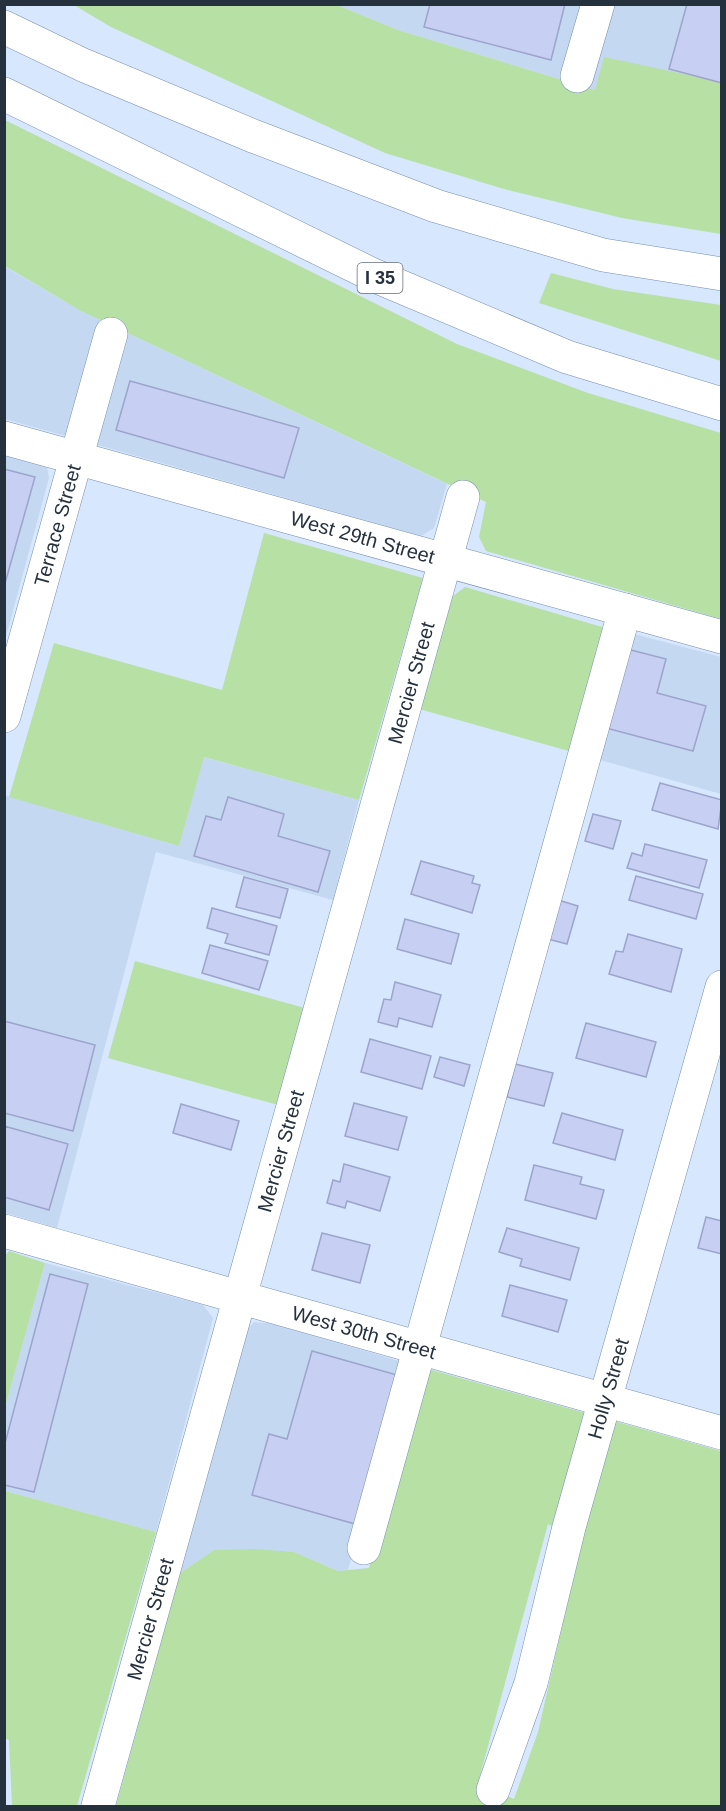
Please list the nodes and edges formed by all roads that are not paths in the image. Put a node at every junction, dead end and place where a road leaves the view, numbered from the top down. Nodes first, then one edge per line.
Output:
1 (598, 4) edge
2 (4, 27) edge
3 (577, 76) dead end
4 (4, 94) edge
5 (722, 274) edge
6 (111, 334) dead end
7 (722, 404) edge
8 (4, 438) edge
9 (77, 458) junction
10 (464, 496) dead end
11 (446, 560) junction
12 (625, 610) junction
13 (722, 637) edge
14 (4, 716) edge
15 (722, 987) edge
16 (4, 1231) edge
17 (240, 1297) junction
18 (418, 1348) junction
19 (605, 1400) junction
20 (722, 1432) edge
21 (364, 1548) dead end
22 (494, 1790) dead end
23 (98, 1806) edge

1 - 3 main road
2 - 5 main road
4 - 7 main road, I 35
6 - 9 main road, Terrace Street
8 - 9 main road, West 29th Street
9 - 11 main road, West 29th Street
9 - 14 main road, Terrace Street
10 - 11 main road, Mercier Street
11 - 12 main road, West 29th Street
11 - 17 main road, Mercier Street
12 - 13 main road, West 29th Street
12 - 18 main road
15 - 19 main road, Holly Street
16 - 17 main road, West 30th Street
17 - 18 main road, West 30th Street
17 - 23 main road, Mercier Street
18 - 19 main road, West 30th Street
18 - 21 main road
19 - 20 main road, West 30th Street
19 - 22 main road, Holly Street

